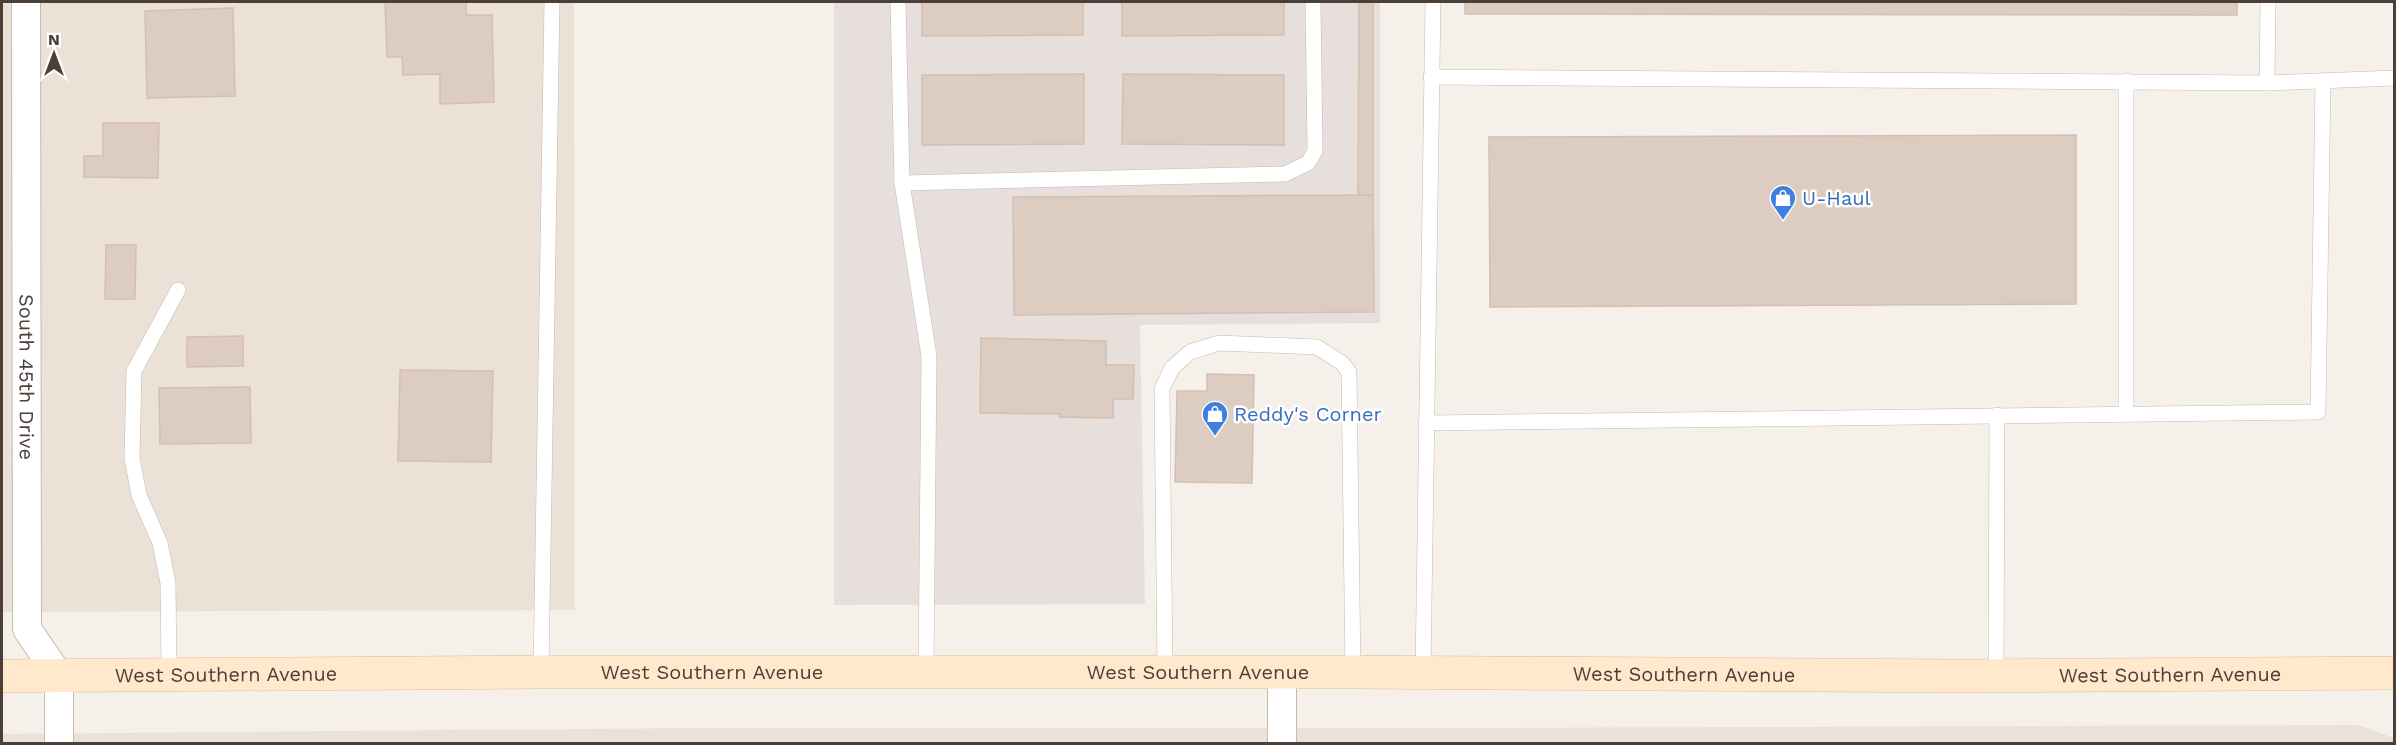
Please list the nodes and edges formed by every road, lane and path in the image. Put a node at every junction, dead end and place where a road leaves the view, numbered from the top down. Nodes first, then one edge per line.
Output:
1 (26, 2) edge
2 (552, 2) edge
3 (898, 2) edge
4 (1313, 2) edge
5 (1432, 2) edge
6 (2268, 2) edge
7 (1431, 77) junction
8 (2394, 78) edge
9 (2126, 81) junction
10 (2323, 81) junction
11 (2267, 82) junction
12 (902, 183) junction
13 (178, 290) dead end
14 (2126, 413) junction
15 (1997, 415) junction
16 (1426, 423) junction
17 (542, 672) junction
18 (926, 672) junction
19 (1165, 672) junction
20 (1282, 672) junction
21 (1353, 672) junction
22 (1423, 673) junction
23 (2394, 673) edge
24 (169, 674) junction
25 (1996, 675) junction
26 (2, 676) edge
27 (59, 676) junction
28 (59, 744) edge
29 (1282, 744) edge

1 - 27 street, South 45th Drive
2 - 17 lane
3 - 12 lane
4 - 12 lane
5 - 7 lane
6 - 11 lane
7 - 9 lane
7 - 16 lane
8 - 10 lane
9 - 11 lane
9 - 14 lane
10 - 11 lane
10 - 14 lane
12 - 18 lane
13 - 24 lane
14 - 15 lane
15 - 16 lane
15 - 25 lane
16 - 22 lane
17 - 18 main road, West Southern Avenue
17 - 24 main road, West Southern Avenue
18 - 19 main road, West Southern Avenue
19 - 20 main road, West Southern Avenue
19 - 21 lane
20 - 21 main road, West Southern Avenue
20 - 29 street
21 - 22 main road, West Southern Avenue
22 - 25 main road, West Southern Avenue
23 - 25 main road, West Southern Avenue
24 - 27 main road, West Southern Avenue
26 - 27 main road, West Southern Avenue
27 - 28 street

